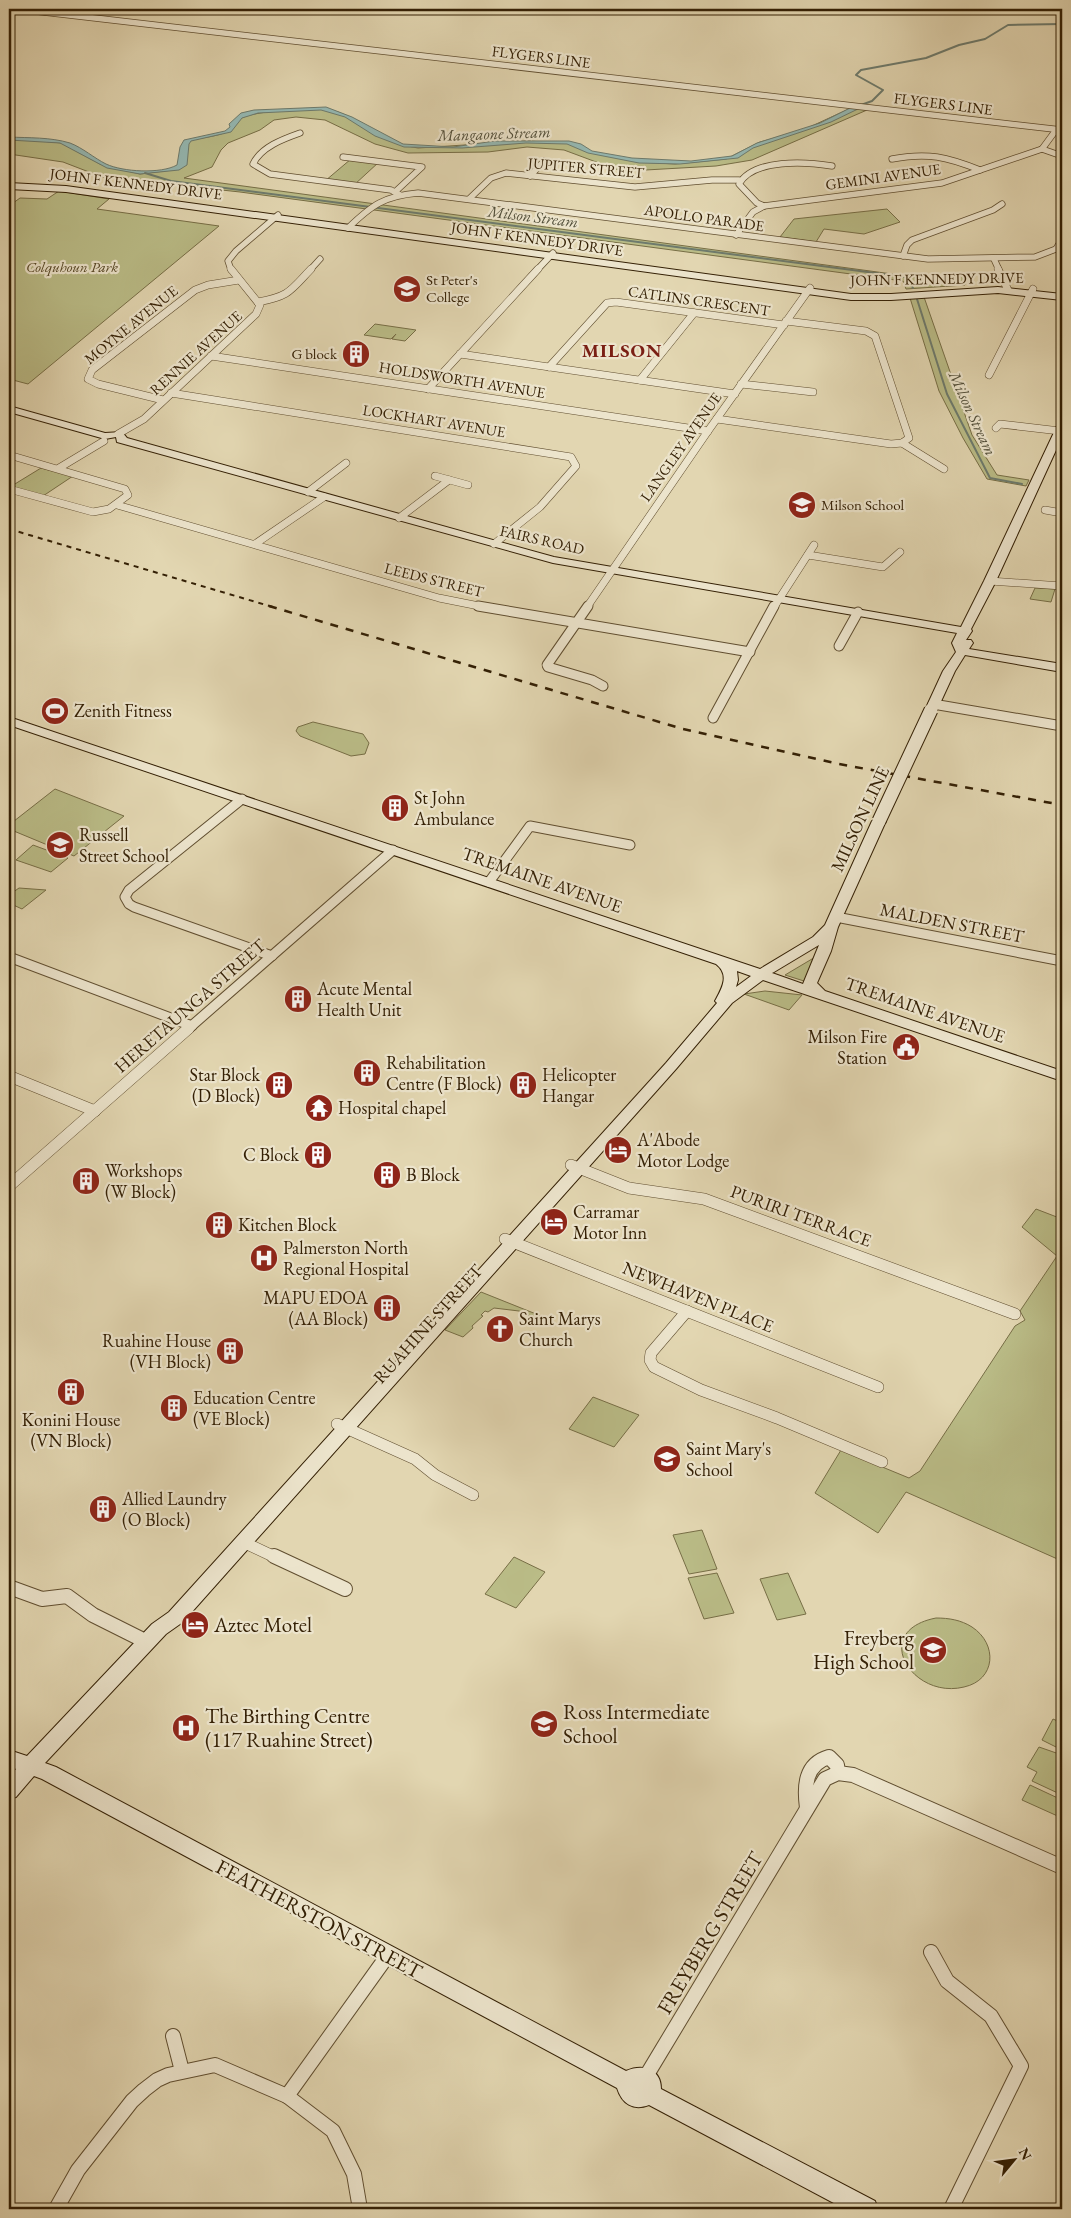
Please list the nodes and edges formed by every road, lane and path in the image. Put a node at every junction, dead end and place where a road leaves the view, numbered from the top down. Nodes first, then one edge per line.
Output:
1 (17, 9) edge
2 (1059, 130) edge
3 (300, 133) dead end
4 (1042, 149) junction
5 (1062, 156) edge
6 (343, 157) dead end
7 (892, 159) dead end
8 (544, 162) dead end
9 (832, 166) dead end
10 (980, 170) junction
11 (530, 176) junction
12 (739, 180) junction
13 (9, 185) edge
14 (398, 193) junction
15 (469, 200) junction
16 (1002, 204) dead end
17 (764, 206) junction
18 (276, 217) junction
19 (349, 227) junction
20 (736, 235) junction
21 (1062, 239) edge
22 (551, 254) junction
23 (903, 256) junction
24 (320, 259) dead end
25 (994, 259) junction
26 (240, 280) junction
27 (1007, 288) junction
28 (809, 289) junction
29 (1032, 291) junction
30 (1062, 295) edge
31 (258, 302) junction
32 (694, 313) junction
33 (785, 323) junction
34 (460, 354) junction
35 (211, 356) junction
36 (550, 367) junction
37 (989, 375) dead end
38 (640, 380) junction
39 (741, 384) junction
40 (428, 389) junction
41 (813, 392) dead end
42 (171, 393) junction
43 (735, 394) junction
44 (163, 400) junction
45 (9, 409) edge
46 (717, 419) junction
47 (996, 428) dead end
48 (1061, 428) edge
49 (708, 431) junction
50 (111, 439) junction
51 (902, 443) junction
52 (9, 454) edge
53 (346, 463) dead end
54 (62, 469) junction
55 (944, 469) dead end
56 (435, 476) dead end
57 (449, 480) junction
58 (468, 485) dead end
59 (9, 489) edge
60 (308, 492) junction
61 (324, 496) junction
62 (117, 505) junction
63 (1045, 510) dead end
64 (1062, 513) edge
65 (398, 518) junction
66 (254, 544) junction
67 (494, 544) junction
68 (814, 545) dead end
69 (900, 552) dead end
70 (808, 555) junction
71 (612, 570) junction
72 (990, 581) junction
73 (1062, 586) edge
74 (779, 599) junction
75 (858, 612) junction
76 (576, 623) junction
77 (943, 626) junction
78 (966, 631) junction
79 (839, 646) dead end
80 (960, 647) junction
81 (750, 652) junction
82 (1062, 668) edge
83 (602, 686) dead end
84 (932, 707) junction
85 (713, 718) dead end
86 (9, 721) edge
87 (1062, 726) edge
88 (242, 799) junction
89 (630, 845) dead end
90 (393, 850) junction
91 (489, 882) junction
92 (834, 922) junction
93 (687, 949) junction
94 (794, 955) junction
95 (272, 956) junction
96 (9, 957) edge
97 (713, 958) junction
98 (1062, 962) edge
99 (761, 974) junction
100 (738, 991) junction
101 (827, 997) junction
102 (717, 1011) junction
103 (192, 1026) junction
104 (9, 1076) edge
105 (1062, 1076) edge
106 (95, 1110) junction
107 (575, 1167) junction
108 (9, 1186) edge
109 (509, 1240) junction
110 (687, 1311) junction
111 (1015, 1314) dead end
112 (878, 1387) dead end
113 (341, 1426) junction
114 (882, 1462) dead end
115 (473, 1495) dead end
116 (244, 1542) junction
117 (9, 1587) edge
118 (345, 1589) dead end
119 (153, 1636) junction
120 (9, 1758) edge
121 (31, 1766) junction
122 (838, 1773) junction
123 (9, 1791) edge
124 (807, 1808) junction
125 (1062, 1868) edge
126 (931, 1952) dead end
127 (388, 1955) junction
128 (172, 2036) dead end
129 (182, 2071) junction
130 (641, 2085) junction
131 (287, 2096) junction
132 (56, 2209) edge
133 (360, 2209) edge
134 (867, 2209) edge
135 (950, 2209) edge

1 - 2 street, FLYGERS LINE
2 - 4 street
3 - 14 street
4 - 5 street
4 - 10 street, GEMINI AVENUE
6 - 14 street
7 - 10 street
8 - 11 street
9 - 12 street
10 - 17 street, GEMINI AVENUE
11 - 12 street, JUPITER STREET
11 - 15 street, JUPITER STREET
12 - 17 street
13 - 18 main road, JOHN F KENNEDY DRIVE
14 - 15 street, APOLLO PARADE
14 - 19 street, APOLLO PARADE
15 - 20 street, APOLLO PARADE
16 - 23 street
17 - 20 street
18 - 19 main road, JOHN F KENNEDY DRIVE
18 - 26 street, RENNIE AVENUE
19 - 22 main road, JOHN F KENNEDY DRIVE
20 - 23 street, APOLLO PARADE
21 - 25 street, APOLLO PARADE
22 - 28 main road, JOHN F KENNEDY DRIVE
22 - 34 street
23 - 25 street, APOLLO PARADE
24 - 31 street
25 - 27 street
26 - 31 street, RENNIE AVENUE
26 - 44 street, MOYNE AVENUE
27 - 28 main road, JOHN F KENNEDY DRIVE
27 - 29 main road, JOHN F KENNEDY DRIVE
28 - 33 street, LANGLEY AVENUE
29 - 30 main road, JOHN F KENNEDY DRIVE
29 - 37 street
31 - 35 street, RENNIE AVENUE
32 - 33 street, CATLINS CRESCENT
32 - 36 street, CATLINS CRESCENT
32 - 38 street
33 - 39 street, LANGLEY AVENUE
33 - 51 street, CATLINS CRESCENT
34 - 36 street
34 - 40 street
35 - 40 street, HOLDSWORTH AVENUE
35 - 42 street, RENNIE AVENUE
36 - 38 street
38 - 43 street
39 - 41 street
39 - 43 street, LANGLEY AVENUE
40 - 49 street, HOLDSWORTH AVENUE
42 - 44 street, RENNIE AVENUE
42 - 67 street, LOCKHART AVENUE
43 - 46 street, LANGLEY AVENUE
44 - 50 street, RENNIE AVENUE
45 - 50 main road, FAIRS ROAD
46 - 49 street, LANGLEY AVENUE
46 - 51 street
47 - 48 street
48 - 72 main road, MILSON LINE
49 - 71 street, LANGLEY AVENUE
50 - 54 street, RENNIE AVENUE
50 - 60 main road, FAIRS ROAD
51 - 55 street
52 - 54 street
53 - 60 street
54 - 62 street
56 - 57 street
57 - 58 street
57 - 65 street
59 - 62 street
60 - 61 main road, FAIRS ROAD
61 - 65 main road, FAIRS ROAD
61 - 66 street
62 - 66 street, LEEDS STREET
63 - 64 street
65 - 67 main road, FAIRS ROAD
66 - 76 street, LEEDS STREET
67 - 71 main road, FAIRS ROAD
68 - 70 street
69 - 70 street
70 - 74 street
71 - 74 main road, FAIRS ROAD
71 - 76 street, LANGLEY AVENUE
72 - 73 street
72 - 78 main road, MILSON LINE
74 - 75 main road, FAIRS ROAD
74 - 81 street
75 - 77 main road, FAIRS ROAD
75 - 79 street
76 - 81 street, LEEDS STREET
76 - 83 street, LANGLEY AVENUE
77 - 78 main road, FAIRS ROAD
77 - 80 main road
78 - 80 main road, MILSON LINE
80 - 82 main road
80 - 84 main road, MILSON LINE
81 - 85 street
84 - 87 street
84 - 92 main road, MILSON LINE, bridge
86 - 88 main road, TREMAINE AVENUE
88 - 90 main road, TREMAINE AVENUE
88 - 95 street
89 - 91 street
90 - 91 main road, TREMAINE AVENUE
90 - 95 street, HERETAUNGA STREET
91 - 93 main road, TREMAINE AVENUE
92 - 94 main road, MILSON LINE
92 - 98 street, MALDEN STREET
92 - 101 main road
93 - 94 main road
93 - 97 main road, TREMAINE AVENUE
94 - 99 main road, MILSON LINE
95 - 103 street, HERETAUNGA STREET
96 - 103 street
97 - 99 main road, TREMAINE AVENUE
97 - 102 main road
99 - 100 main road, RUAHINE STREET
99 - 101 main road, TREMAINE AVENUE
100 - 101 main road
100 - 102 main road, RUAHINE STREET
101 - 105 main road, TREMAINE AVENUE
102 - 107 main road, RUAHINE STREET
103 - 106 street, HERETAUNGA STREET
104 - 106 street
106 - 108 street, HERETAUNGA STREET
107 - 109 main road, RUAHINE STREET
107 - 111 street, PURIRI TERRACE
109 - 110 street, NEWHAVEN PLACE
109 - 113 main road, RUAHINE STREET
110 - 112 street, NEWHAVEN PLACE
110 - 114 street
113 - 115 street
113 - 116 main road, RUAHINE STREET
113 - 119 main road, RUAHINE STREET
116 - 118 street
116 - 119 main road, RUAHINE STREET
117 - 119 street
119 - 121 main road, RUAHINE STREET
120 - 121 main road, FEATHERSTON STREET
121 - 123 main road, RUAHINE STREET
121 - 127 main road, FEATHERSTON STREET
122 - 124 street, FREYBERG STREET
122 - 124 street
122 - 125 street
124 - 130 street, FREYBERG STREET
126 - 135 street
127 - 130 main road, FEATHERSTON STREET
127 - 131 street
128 - 129 street
129 - 131 street
129 - 132 street
130 - 134 main road, FEATHERSTON STREET
131 - 133 street

